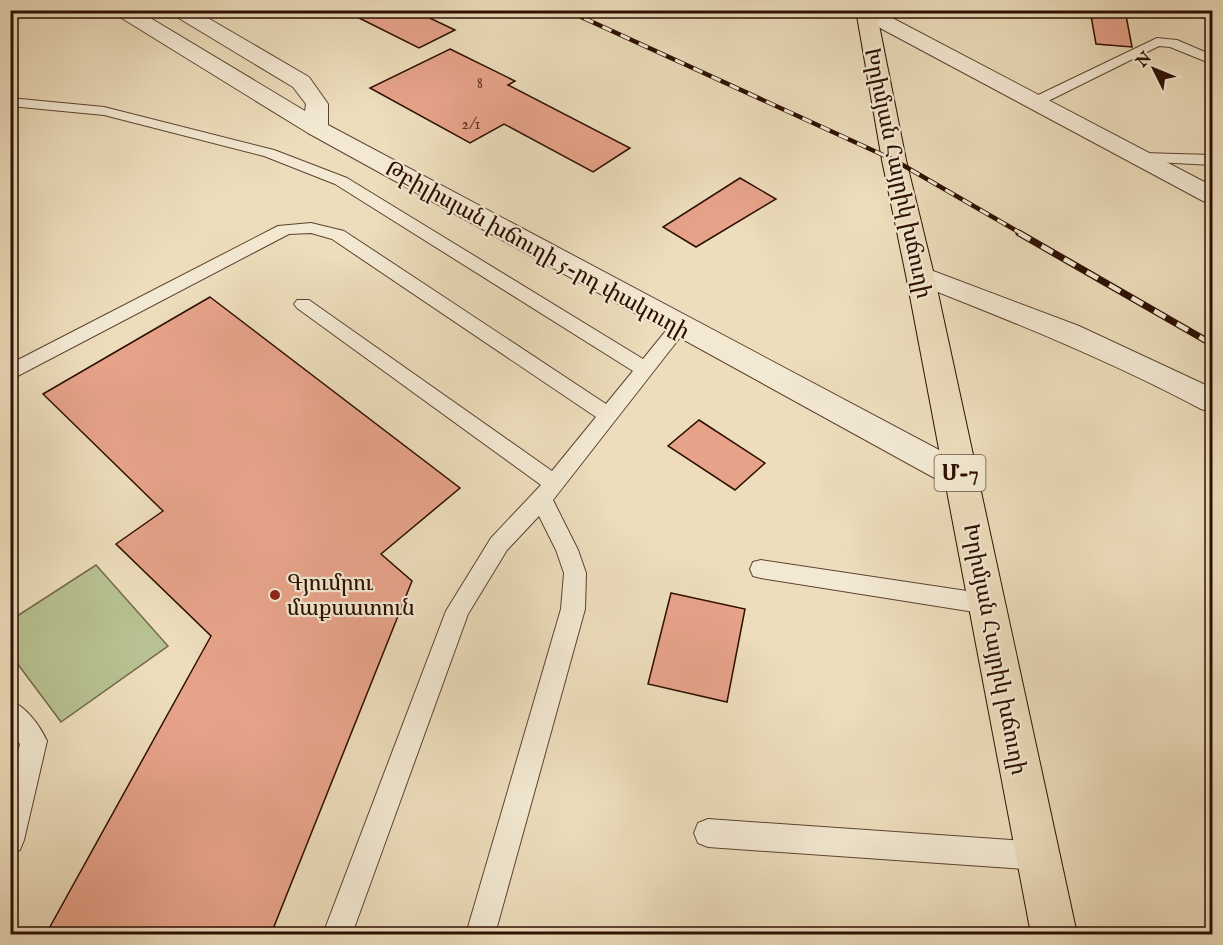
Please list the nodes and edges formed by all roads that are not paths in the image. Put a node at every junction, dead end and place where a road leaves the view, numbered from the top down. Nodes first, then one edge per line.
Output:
1 (122, 10) edge
2 (179, 10) edge
3 (864, 11) edge
4 (1212, 60) edge
5 (10, 102) edge
6 (1035, 102) junction
7 (316, 128) junction
8 (1142, 158) junction
9 (1212, 160) edge
10 (1212, 196) edge
11 (920, 275) junction
12 (303, 304) dead end
13 (680, 326) junction
14 (646, 369) junction
15 (10, 373) edge
16 (1212, 401) edge
17 (609, 416) junction
18 (961, 477) junction
19 (548, 492) junction
20 (761, 569) dead end
21 (987, 604) junction
22 (10, 712) edge
23 (18, 780) edge
24 (708, 833) dead end
25 (10, 840) edge
26 (1038, 856) junction
27 (338, 934) edge
28 (480, 934) edge
29 (1054, 934) edge

1 - 7 street, Թբիլիսյան խճուղի 5-րդ փակուղի
2 - 7 street
3 - 6 street
3 - 11 highway, Խրիմյան Հայրիկ խճուղի / Մ-7
4 - 6 lane
5 - 14 lane
6 - 8 street
7 - 13 street, Թբիլիսյան խճուղի 5-րդ փակուղի
8 - 9 lane
8 - 10 street
11 - 16 street
11 - 18 highway, Խրիմյան Հայրիկ խճուղի / Մ-7
12 - 19 lane
13 - 14 lane
13 - 18 street, Թբիլիսյան խճուղի 5-րդ փակուղի
14 - 17 lane
15 - 17 lane
17 - 19 lane
18 - 21 highway, Խրիմյան Հայրիկ խճուղի / Մ-7
19 - 27 lane
19 - 28 lane
20 - 21 lane
21 - 26 highway, Խրիմյան Հայրիկ խճուղի / Մ-7
22 - 23 lane
23 - 25 lane
24 - 26 lane
26 - 29 highway, Խրիմյան Հայրիկ խճուղի / Մ-7

